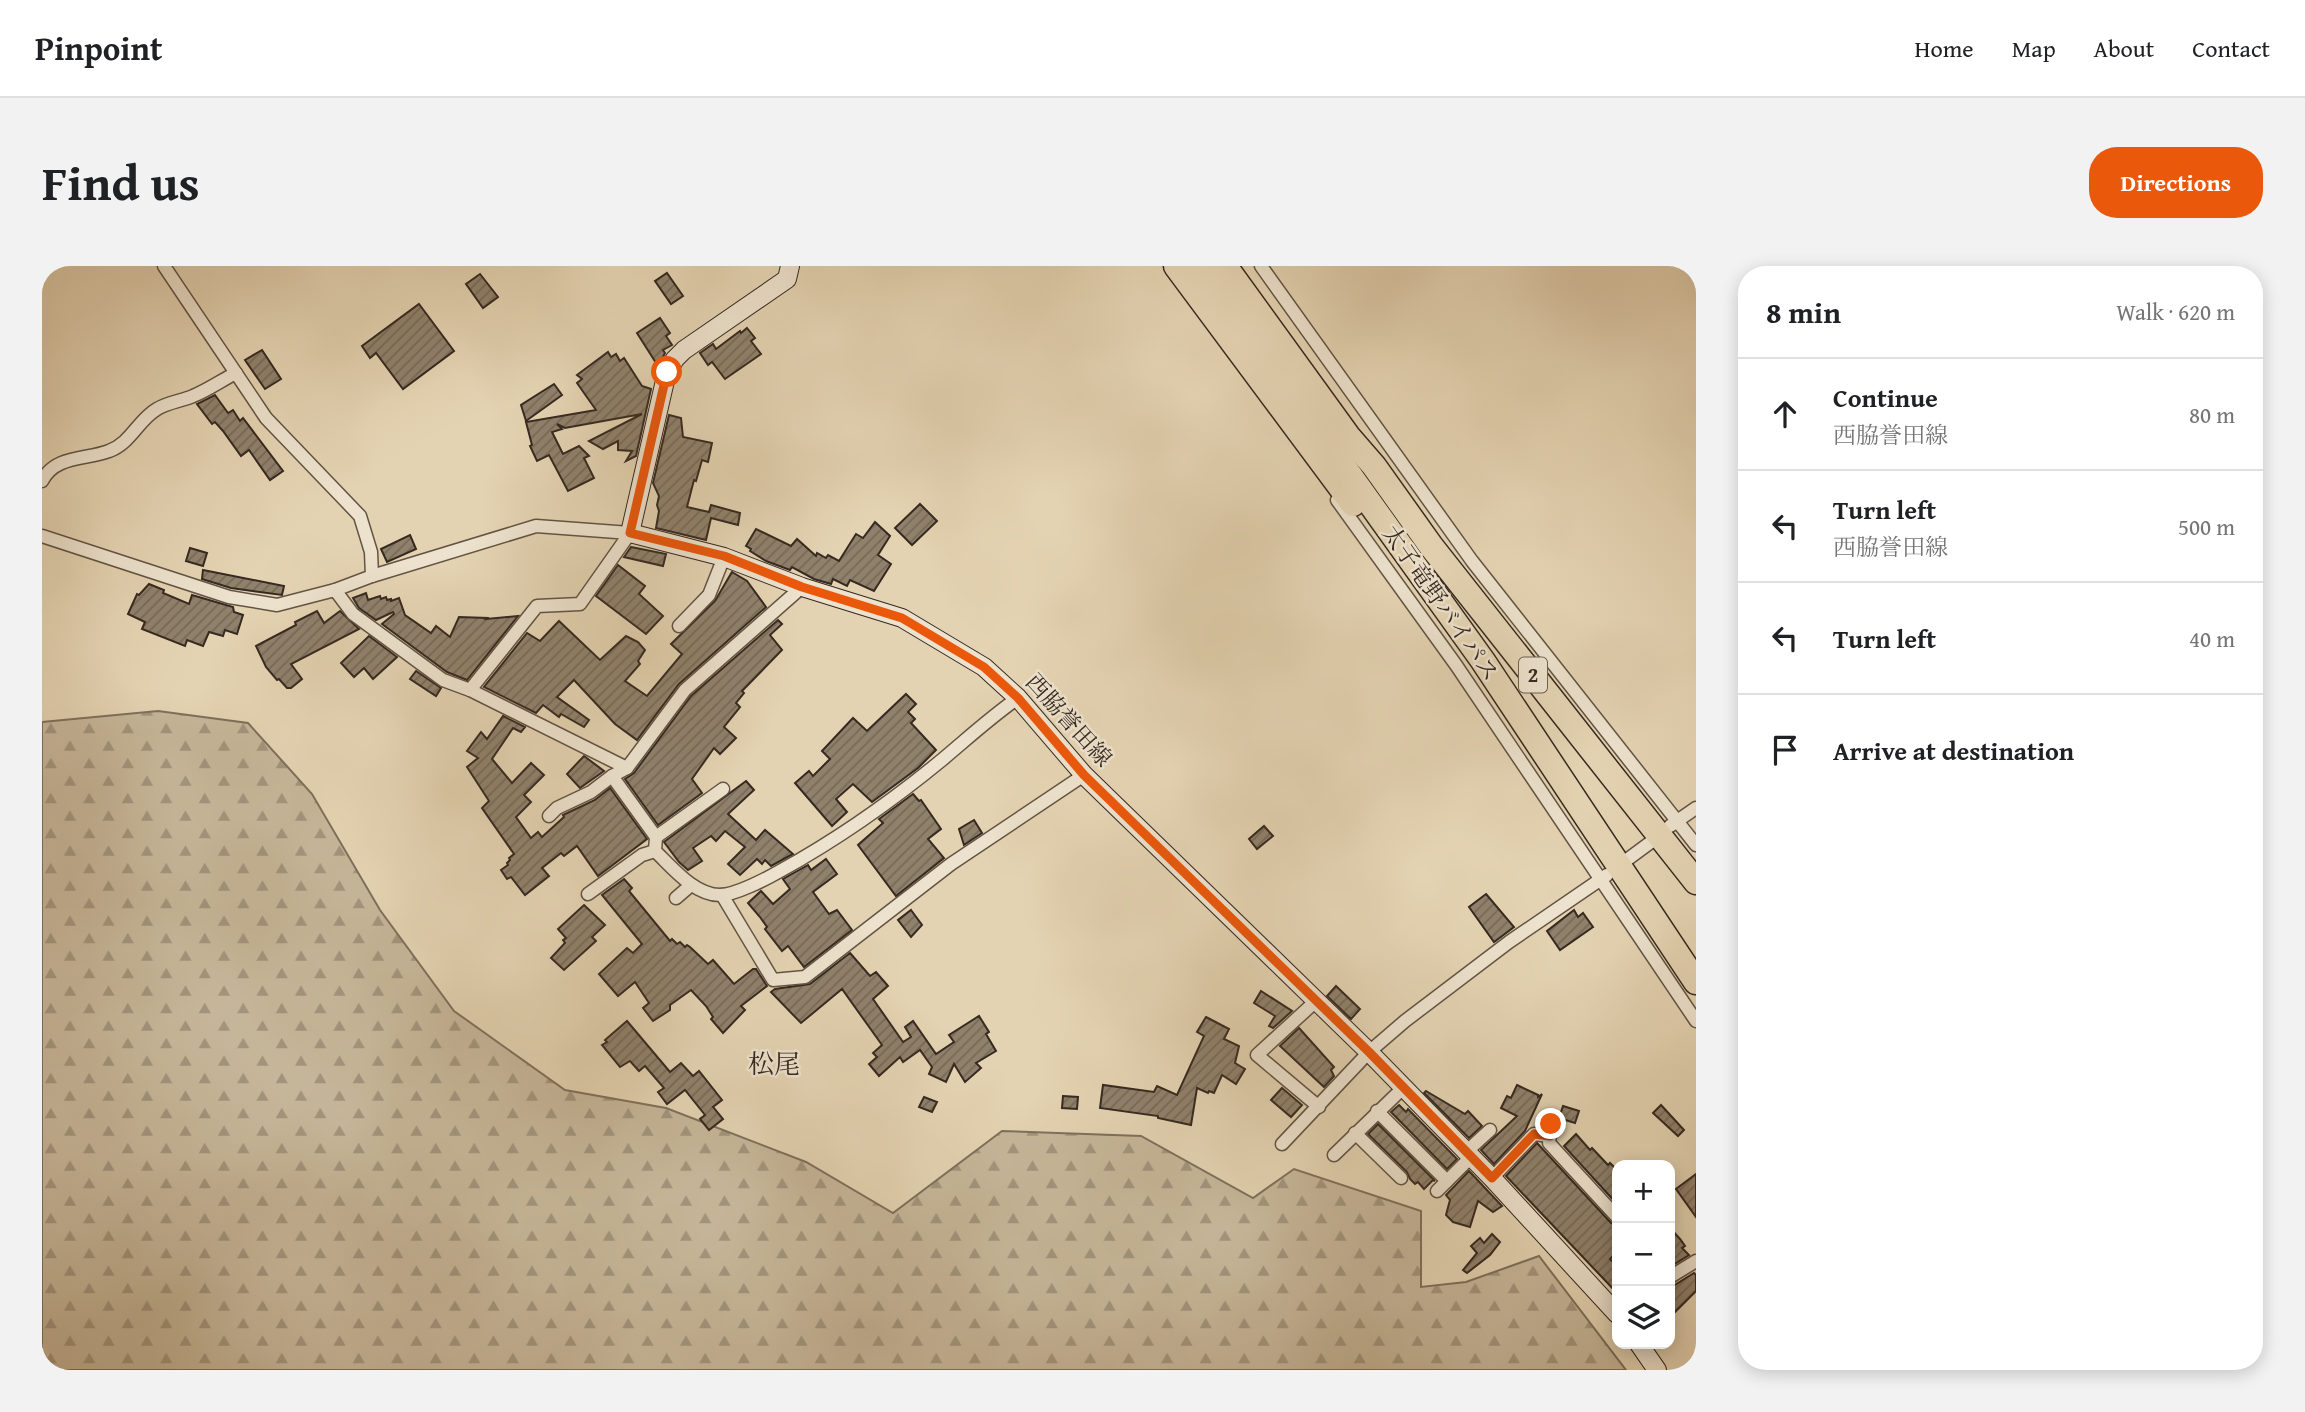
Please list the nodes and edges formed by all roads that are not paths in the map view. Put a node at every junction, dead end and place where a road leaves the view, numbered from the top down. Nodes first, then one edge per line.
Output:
1 (164, 266) edge
2 (790, 266) edge
3 (1164, 266) edge
4 (1176, 266) edge
5 (1199, 266) edge
6 (1225, 266) edge
7 (1245, 266) edge
8 (1261, 266) edge
9 (236, 373) junction
10 (1339, 442) junction
11 (42, 481) edge
12 (630, 533) junction
13 (42, 536) edge
14 (724, 556) junction
15 (372, 576) junction
16 (802, 587) junction
17 (335, 590) junction
18 (679, 626) dead end
19 (470, 690) junction
20 (1018, 698) junction
21 (627, 768) junction
22 (1084, 775) junction
23 (612, 776) junction
24 (723, 789) dead end
25 (1696, 808) edge
26 (550, 816) dead end
27 (1674, 824) junction
28 (656, 836) junction
29 (1651, 842) dead end
30 (1696, 845) edge
31 (655, 851) junction
32 (1628, 859) dead end
33 (1604, 877) junction
34 (1696, 882) edge
35 (691, 885) junction
36 (588, 894) dead end
37 (722, 895) junction
38 (677, 898) dead end
39 (1696, 982) edge
40 (1316, 1001) junction
41 (1696, 1021) edge
42 (1369, 1052) junction
43 (1403, 1088) junction
44 (1319, 1107) junction
45 (1377, 1111) junction
46 (1490, 1130) dead end
47 (1355, 1133) junction
48 (1282, 1144) dead end
49 (1469, 1154) junction
50 (1334, 1155) dead end
51 (1401, 1178) dead end
52 (1492, 1178) junction
53 (1612, 1212) edge
54 (1696, 1261) edge
55 (1675, 1273) edge
56 (1612, 1309) edge
57 (1642, 1349) edge
58 (1657, 1370) edge

1 - 9 street
2 - 12 main road
3 - 33 street
4 - 10 highway
5 - 10 highway, 太子竜野バイパス / 2
6 - 10 highway, 太子竜野バイパス / 2
7 - 10 highway
8 - 27 street
9 - 11 street
9 - 15 street
10 - 34 highway, 太子竜野バイパス / 2
10 - 39 highway, 太子竜野バイパス / 2
12 - 14 main road, 西脇誉田線
12 - 15 street
12 - 19 street
13 - 17 street
14 - 16 main road, 西脇誉田線
14 - 18 street
15 - 17 street
16 - 20 main road, 西脇誉田線
16 - 21 street
17 - 19 street
19 - 21 street
20 - 22 main road, 西脇誉田線
20 - 37 street
21 - 23 street
22 - 37 street
22 - 40 main road, 西脇誉田線
23 - 26 street
23 - 28 street
24 - 28 street
25 - 27 street
27 - 30 street
28 - 31 street
29 - 32 street
31 - 35 street
31 - 36 street
33 - 41 street
33 - 42 street
35 - 37 street
35 - 38 street
40 - 42 main road, 西脇誉田線
40 - 44 street
42 - 43 main road, 西脇誉田線
42 - 44 street
43 - 45 street
43 - 49 main road, 西脇誉田線
44 - 48 street
45 - 47 street
45 - 49 street
46 - 49 street
47 - 50 street
47 - 51 street
49 - 52 main road, 西脇誉田線
52 - 53 street
52 - 56 main road, 西脇誉田線
54 - 55 street
57 - 58 main road

